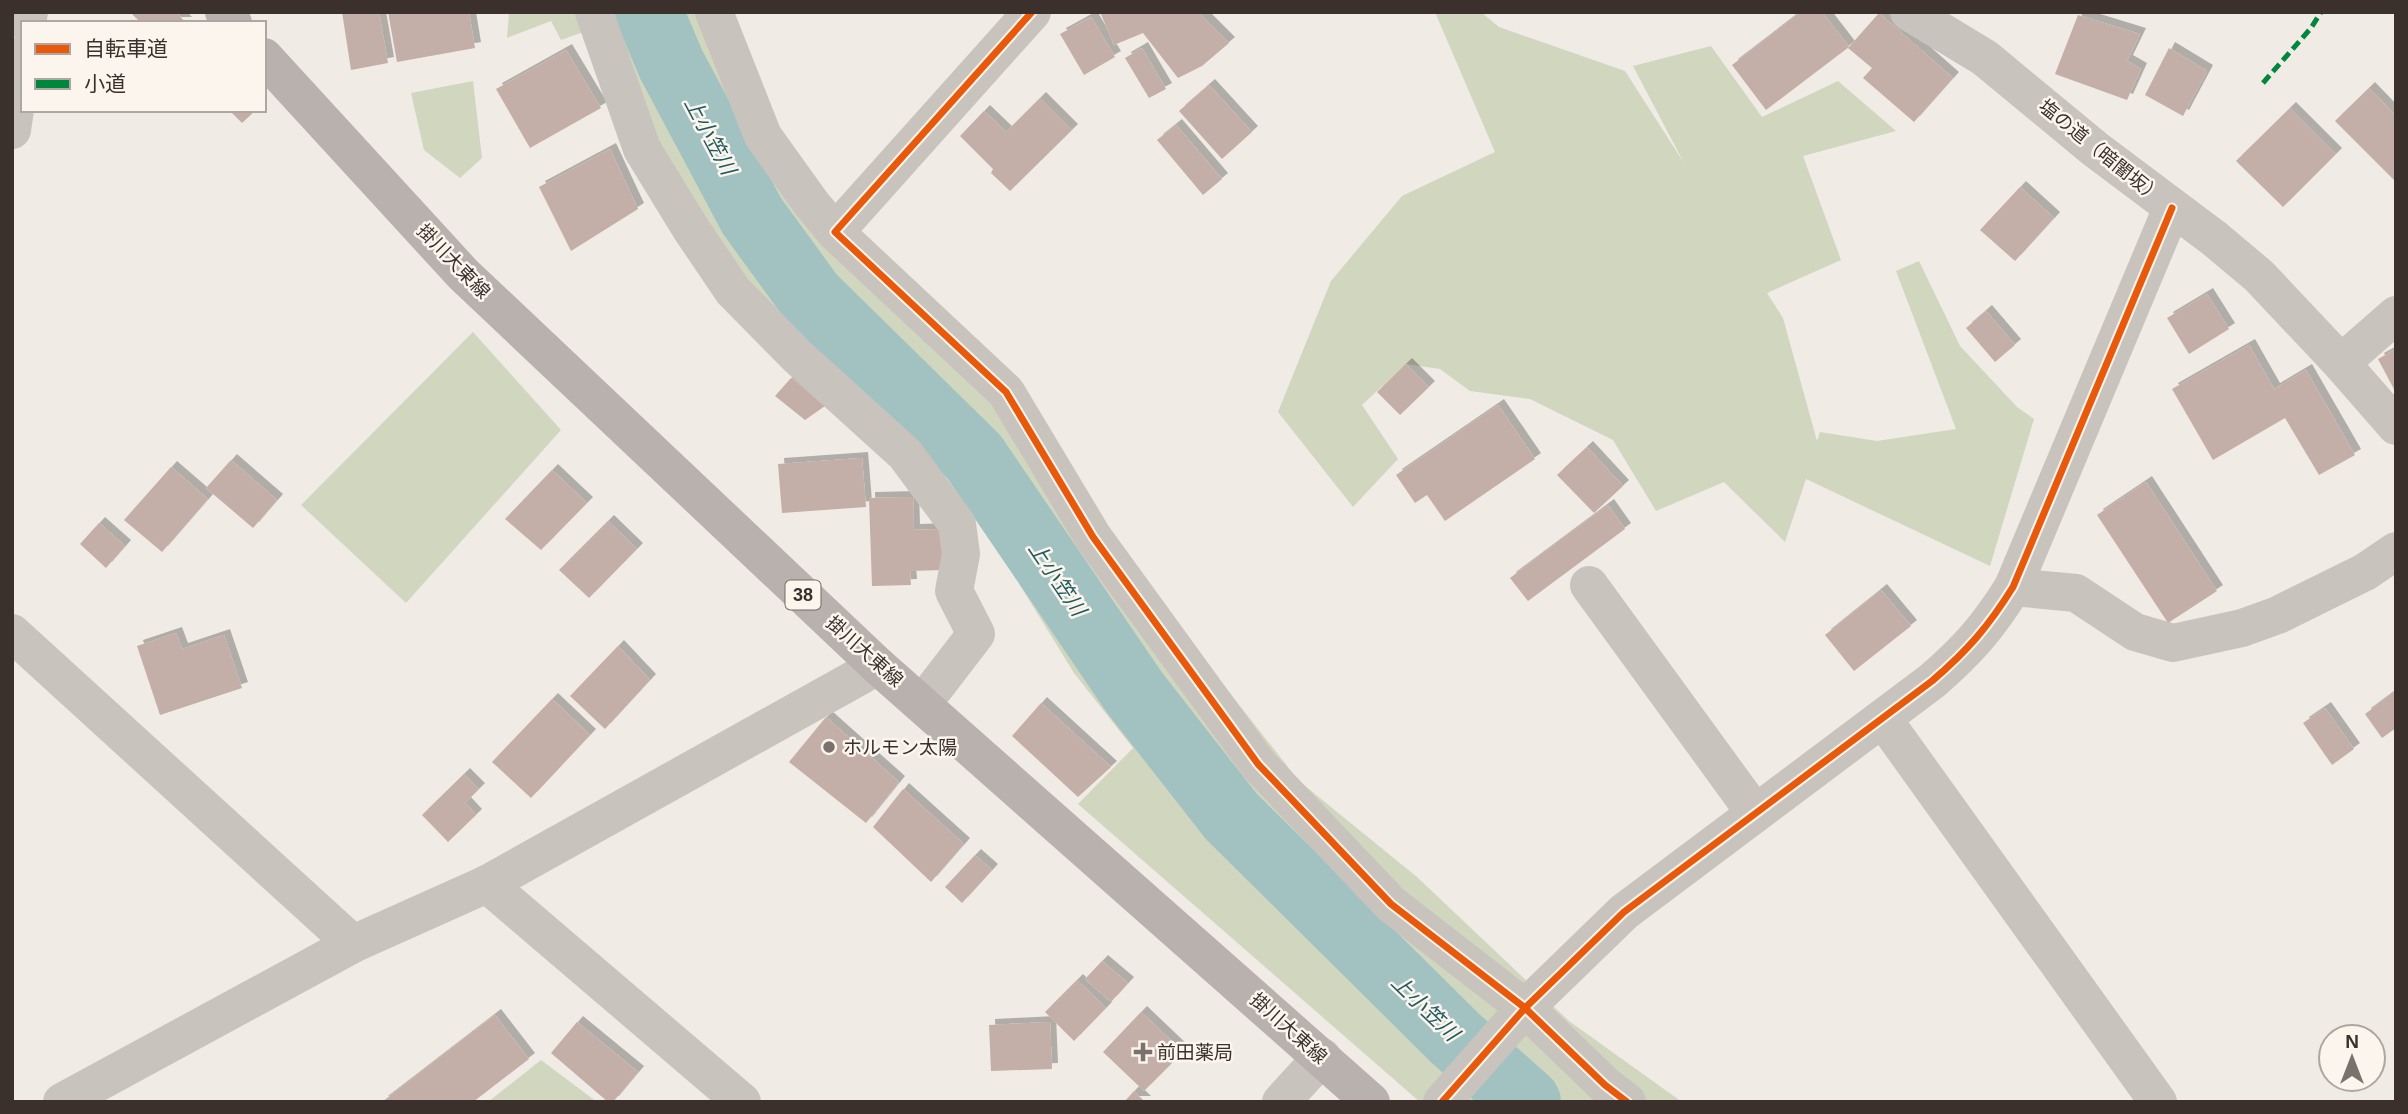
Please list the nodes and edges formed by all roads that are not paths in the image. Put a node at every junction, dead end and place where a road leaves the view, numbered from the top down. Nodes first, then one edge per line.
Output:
1 (594, 12) edge
2 (714, 12) edge
3 (1032, 12) edge
4 (1909, 12) edge
5 (266, 59) edge
6 (21, 69) edge
7 (12, 130) edge
8 (2172, 208) junction
9 (835, 232) junction
10 (2396, 315) edge
11 (2341, 363) junction
12 (2396, 426) edge
13 (2396, 551) edge
14 (1589, 585) dead end
15 (2013, 587) junction
16 (12, 633) edge
17 (878, 666) junction
18 (923, 703) junction
19 (1883, 719) junction
20 (1755, 813) junction
21 (487, 884) junction
22 (353, 944) junction
23 (1520, 1013) junction
24 (1322, 1057) junction
25 (702, 1085) edge
26 (1448, 1095) edge
27 (62, 1102) edge
28 (742, 1102) edge
29 (1281, 1102) edge
30 (1371, 1102) edge
31 (1627, 1102) edge
32 (2158, 1102) edge

1 - 18 street
2 - 9 street
3 - 9 street
4 - 8 street, 塩の道（暗闇坂）
5 - 17 main road, 掛川大東線 / 38
6 - 7 street
8 - 11 street, 塩の道（暗闇坂）
8 - 15 street
9 - 23 street
10 - 11 street
11 - 12 street, 塩の道（暗闇坂）
13 - 15 street
14 - 20 street
15 - 19 street
16 - 22 street
17 - 18 main road, 掛川大東線 / 38
17 - 21 street
18 - 24 main road, 掛川大東線 / 38
19 - 20 street
19 - 32 street
20 - 23 street
21 - 22 street
21 - 25 street
22 - 27 street
23 - 26 street
23 - 31 street
24 - 29 street
24 - 30 main road, 掛川大東線 / 38
25 - 28 street

